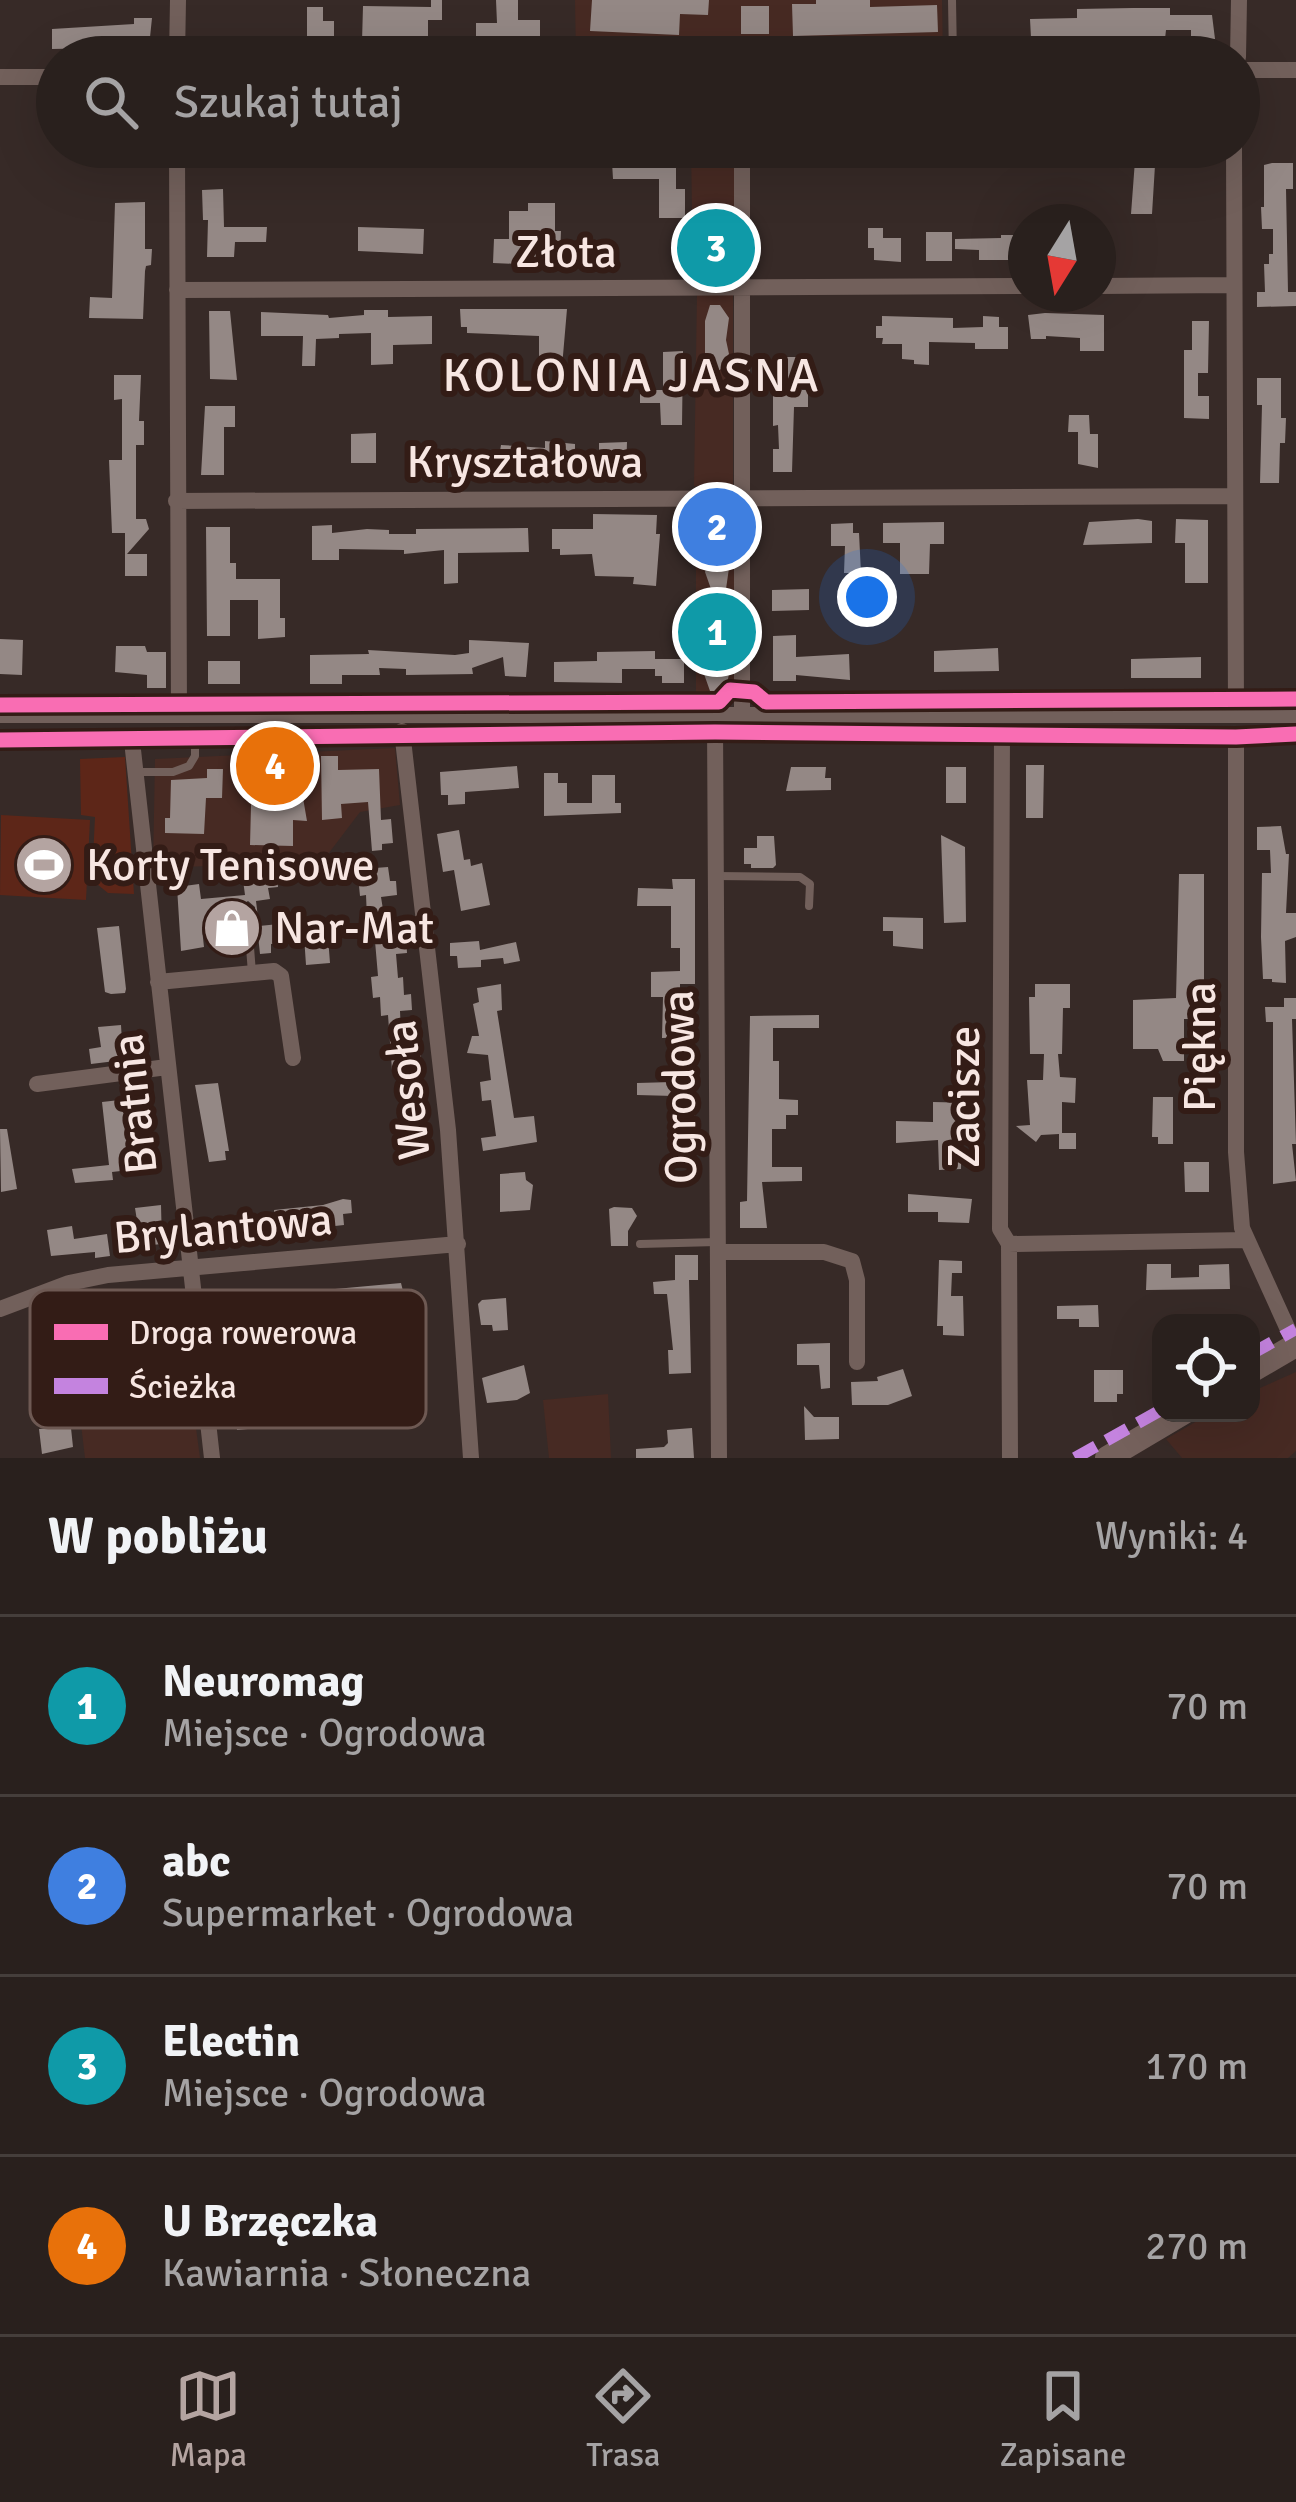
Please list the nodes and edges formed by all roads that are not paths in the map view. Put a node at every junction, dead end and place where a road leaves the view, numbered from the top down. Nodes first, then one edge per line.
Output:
1 (178, 0) edge
2 (952, 0) edge
3 (1239, 0) edge
4 (178, 36) edge
5 (953, 36) edge
6 (1238, 36) edge
7 (1260, 70) edge
8 (1296, 70) edge
9 (0, 77) edge
10 (36, 77) edge
11 (178, 168) edge
12 (742, 168) edge
13 (1234, 168) edge
14 (1232, 285) junction
15 (1008, 286) edge
16 (1116, 286) edge
17 (742, 287) junction
18 (178, 290) junction
19 (743, 496) junction
20 (1234, 496) junction
21 (176, 501) junction
22 (0, 715) edge
23 (179, 715) junction
24 (1296, 715) edge
25 (401, 717) junction
26 (715, 724) junction
27 (742, 724) junction
28 (1237, 724) junction
29 (1002, 734) junction
30 (1296, 734) edge
31 (402, 738) junction
32 (0, 740) edge
33 (195, 740) junction
34 (132, 741) junction
35 (135, 772) junction
36 (713, 876) junction
37 (809, 906) dead end
38 (247, 909) dead end
39 (252, 974) junction
40 (158, 982) junction
41 (293, 1058) dead end
42 (167, 1067) junction
43 (37, 1084) dead end
44 (1246, 1240) junction
45 (458, 1244) junction
46 (640, 1244) dead end
47 (1009, 1244) junction
48 (718, 1247) junction
49 (189, 1267) junction
50 (54, 1290) edge
51 (192, 1290) edge
52 (30, 1298) edge
53 (0, 1309) edge
54 (1296, 1345) edge
55 (857, 1362) dead end
56 (1260, 1366) edge
57 (1168, 1422) edge
58 (208, 1428) edge
59 (212, 1458) edge
60 (471, 1458) edge
61 (719, 1458) edge
62 (1010, 1458) edge
63 (1107, 1458) edge

1 - 4 street
2 - 5 lane
3 - 6 street
7 - 8 street
9 - 10 street
11 - 18 street
12 - 17 street
13 - 14 street, Piękna
14 - 16 street
14 - 20 street, Piękna
15 - 17 street, Złota
17 - 18 street, Złota
17 - 19 street
18 - 21 street
19 - 20 street, Kryształowa
19 - 21 street, Kryształowa
19 - 27 street
20 - 28 street, Piękna
21 - 23 street
22 - 23 street
23 - 25 street
24 - 28 street
25 - 26 street
25 - 31 street, Wesoła
26 - 27 street
26 - 31 street
26 - 36 street, Ogrodowa
27 - 28 street
27 - 29 street
28 - 29 street
28 - 30 street
28 - 44 street, Piękna
29 - 47 street, Zacisze
31 - 33 street
31 - 45 street, Wesoła
32 - 34 street
33 - 34 street
33 - 35 lane
34 - 35 street, Bratnia
35 - 40 street, Bratnia
36 - 37 lane
36 - 48 street, Ogrodowa
38 - 39 lane
39 - 40 street
39 - 41 street
40 - 42 street, Bratnia
42 - 43 street
42 - 49 street, Bratnia
44 - 47 street
44 - 54 street, Piękna
45 - 49 street, Brylantowa
45 - 60 street, Wesoła
46 - 48 lane
47 - 62 street, Zacisze
48 - 55 street
48 - 61 street, Ogrodowa
49 - 50 street, Brylantowa
49 - 51 street, Bratnia
52 - 53 street, Brylantowa
54 - 56 main road
57 - 63 main road
58 - 59 street, Bratnia

